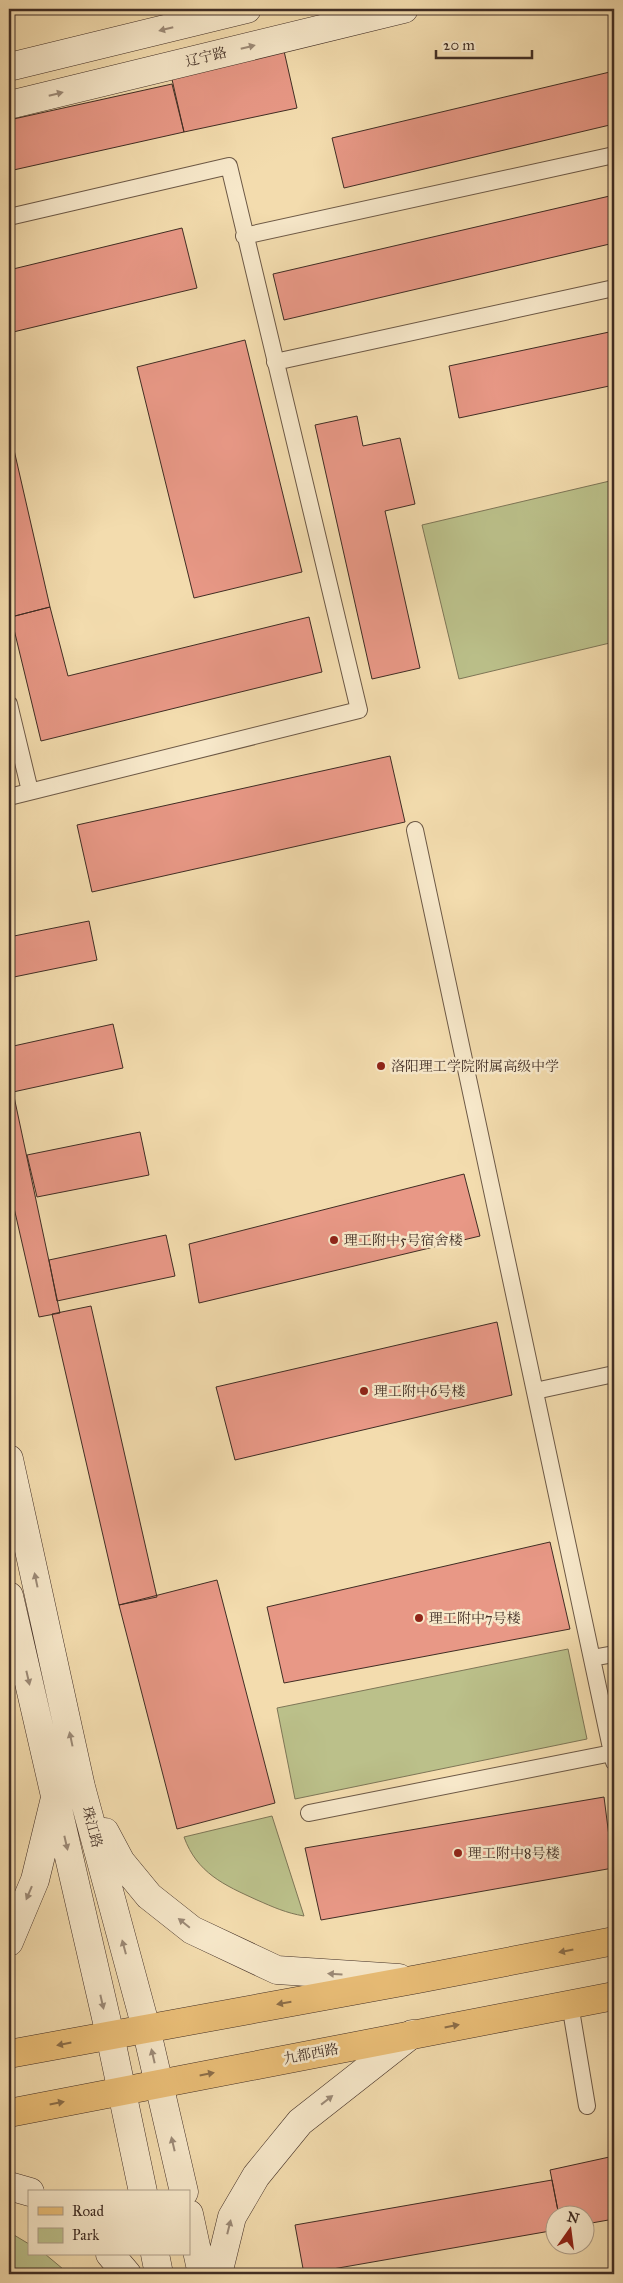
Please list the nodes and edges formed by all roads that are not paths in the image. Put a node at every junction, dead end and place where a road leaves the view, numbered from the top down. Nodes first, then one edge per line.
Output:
1 (248, 9) edge
2 (404, 9) edge
3 (9, 67) edge
4 (9, 106) edge
5 (614, 155) edge
6 (9, 217) edge
7 (244, 236) junction
8 (614, 288) edge
9 (274, 362) junction
10 (9, 704) edge
11 (30, 792) junction
12 (9, 797) edge
13 (415, 830) dead end
14 (614, 1374) edge
15 (535, 1391) junction
16 (9, 1459) edge
17 (9, 1596) edge
18 (614, 1654) edge
19 (592, 1658) junction
20 (613, 1758) edge
21 (81, 1787) junction
22 (55, 1796) junction
23 (309, 1813) dead end
24 (614, 1941) edge
25 (9, 1942) edge
26 (418, 1980) junction
27 (614, 1996) edge
28 (570, 2004) junction
29 (146, 2028) junction
30 (412, 2034) junction
31 (110, 2035) junction
32 (9, 2054) edge
33 (159, 2084) junction
34 (122, 2090) junction
35 (588, 2106) dead end
36 (9, 2113) edge
37 (9, 2186) edge
38 (143, 2190) edge
39 (184, 2190) edge
40 (28, 2191) edge
41 (190, 2219) edge
42 (112, 2256) edge
43 (155, 2256) edge
44 (126, 2274) edge
45 (159, 2274) edge
46 (202, 2274) edge
47 (218, 2274) edge

1 -> 3 main road
4 -> 2 main road, 辽宁路
5 - 7 lane
6 - 7 lane
7 - 9 lane
8 - 9 lane
9 - 11 lane
10 - 11 lane
11 - 12 lane
13 - 15 lane
14 - 15 lane
15 - 19 lane
21 -> 16 main road, 珠江路
17 -> 22 main road, 珠江路
18 - 19 lane
19 - 20 lane
20 - 23 lane
26 -> 21 main road
29 -> 21 main road, 珠江路
22 -> 25 main road
22 -> 31 main road, 珠江路
24 -> 26 main road
26 -> 29 main road
27 - 28 main road, 九都西路
30 -> 28 main road, 九都西路
28 - 35 lane
29 - 31 main road
33 -> 29 main road, 珠江路
33 -> 30 main road, 九都西路
47 -> 30 main road
31 -> 32 main road
31 - 34 main road, 珠江路
33 - 34 main road, 九都西路
39 -> 33 main road, 珠江路
36 -> 34 main road, 九都西路
34 - 38 main road, 珠江路
37 - 40 main road
41 - 46 main road
42 - 44 main road
43 - 45 main road

